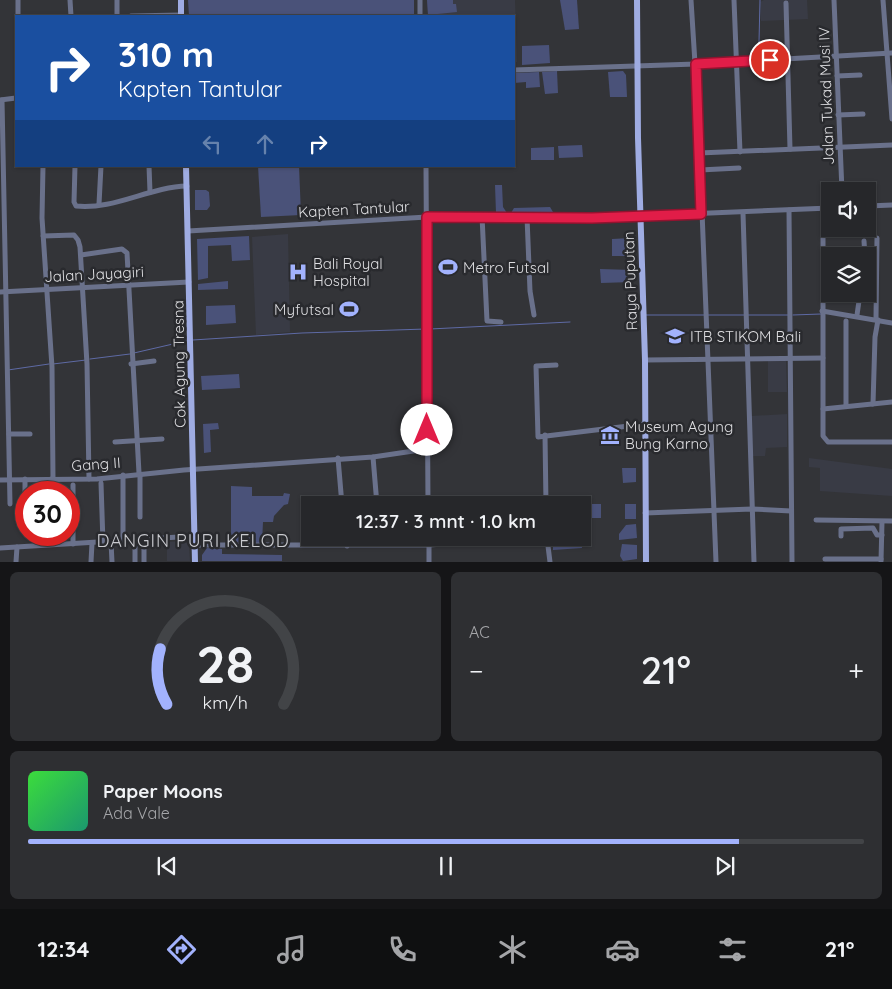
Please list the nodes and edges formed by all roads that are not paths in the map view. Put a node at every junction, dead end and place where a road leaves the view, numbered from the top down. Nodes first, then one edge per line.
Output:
1 (18, 0) edge
2 (70, 0) edge
3 (117, 0) edge
4 (181, 0) edge
5 (420, 0) edge
6 (637, 0) edge
7 (691, 0) edge
8 (834, 0) edge
9 (883, 0) edge
10 (734, 1) edge
11 (786, 3) dead end
12 (18, 15) edge
13 (70, 15) edge
14 (117, 15) edge
15 (181, 15) edge
16 (420, 15) edge
17 (890, 54) edge
18 (836, 56) junction
19 (787, 59) junction
20 (736, 62) junction
21 (696, 64) junction
22 (638, 66) junction
23 (515, 70) edge
24 (860, 75) dead end
25 (837, 76) junction
26 (15, 98) edge
27 (1, 100) edge
28 (863, 114) dead end
29 (838, 115) junction
30 (892, 119) edge
31 (892, 145) edge
32 (840, 147) junction
33 (790, 150) junction
34 (740, 152) junction
35 (700, 153) junction
36 (43, 167) edge
37 (75, 167) edge
38 (100, 167) edge
39 (149, 167) edge
40 (186, 167) edge
41 (426, 167) edge
42 (739, 168) dead end
43 (700, 170) junction
44 (842, 182) edge
45 (187, 186) junction
46 (150, 192) junction
47 (99, 204) junction
48 (892, 205) edge
49 (876, 206) edge
50 (821, 208) edge
51 (789, 210) junction
52 (743, 213) junction
53 (701, 214) junction
54 (527, 216) junction
55 (640, 216) junction
56 (427, 217) junction
57 (482, 219) junction
58 (188, 231) junction
59 (44, 236) junction
60 (823, 237) edge
61 (877, 238) dead end
62 (864, 241) dead end
63 (864, 247) edge
64 (81, 255) junction
65 (189, 282) junction
66 (128, 285) junction
67 (83, 287) junction
68 (48, 289) junction
69 (0, 292) edge
70 (6, 292) junction
71 (859, 302) edge
72 (822, 311) junction
73 (534, 315) dead end
74 (857, 315) junction
75 (846, 321) dead end
76 (501, 322) dead end
77 (877, 322) junction
78 (892, 323) edge
79 (708, 358) junction
80 (748, 358) junction
81 (790, 358) junction
82 (823, 358) junction
83 (645, 360) junction
84 (131, 361) junction
85 (154, 361) dead end
86 (556, 365) dead end
87 (0, 370) edge
88 (7, 371) junction
89 (892, 402) edge
90 (873, 404) junction
91 (846, 406) junction
92 (823, 409) junction
93 (645, 424) junction
94 (9, 434) junction
95 (30, 434) dead end
96 (545, 435) junction
97 (162, 439) dead end
98 (136, 441) junction
99 (114, 442) dead end
100 (892, 442) edge
101 (427, 449) junction
102 (373, 456) junction
103 (338, 458) junction
104 (194, 469) junction
105 (140, 474) junction
106 (123, 475) junction
107 (9, 479) junction
108 (25, 479) joint
109 (52, 479) junction
110 (89, 479) junction
111 (0, 480) edge
112 (101, 483) dead end
113 (341, 496) edge
114 (377, 496) edge
115 (428, 496) edge
116 (546, 496) edge
117 (10, 504) dead end
118 (752, 509) junction
119 (713, 510) junction
120 (791, 511) junction
121 (645, 512) junction
122 (140, 517) dead end
123 (816, 520) dead end
124 (892, 521) edge
125 (882, 522) junction
126 (882, 535) junction
127 (195, 536) junction
128 (841, 536) dead end
129 (135, 540) junction
130 (144, 540) junction
131 (123, 541) junction
132 (111, 542) junction
133 (92, 543) junction
134 (103, 543) junction
135 (80, 544) edge
136 (195, 545) junction
137 (35, 546) edge
138 (301, 546) edge
139 (429, 546) edge
140 (549, 546) edge
141 (16, 547) junction
142 (0, 548) edge
143 (825, 559) dead end
144 (881, 560) edge
145 (16, 562) edge
146 (91, 562) edge
147 (112, 562) edge
148 (136, 562) edge
149 (144, 562) edge
150 (195, 562) edge
151 (429, 562) edge
152 (550, 562) edge
153 (646, 562) edge
154 (716, 562) edge
155 (754, 562) edge
156 (792, 562) edge

1 - 12 street
2 - 13 street
3 - 14 street
4 - 15 main road
5 - 16 street
6 - 22 main road, Raya Puputan
7 - 21 street
8 - 18 street, Jalan Tukad Musi IV
9 - 17 street
10 - 20 street
11 - 19 street
17 - 18 street
17 - 30 street
18 - 19 street
18 - 25 street, Jalan Tukad Musi IV
19 - 20 street
19 - 33 street
20 - 21 street
20 - 34 street
21 - 22 street
21 - 35 street
22 - 23 street
22 - 55 main road, Raya Puputan
24 - 25 street
25 - 29 street, Jalan Tukad Musi IV
26 - 27 street
27 - 70 street
28 - 29 street
29 - 32 street, Jalan Tukad Musi IV
31 - 32 street
32 - 33 street
32 - 44 street, Jalan Tukad Musi IV
33 - 34 street
34 - 35 street
35 - 43 street
36 - 59 street
37 - 47 street
38 - 47 street
39 - 46 street
40 - 45 main road, Cok Agung Tresna
41 - 56 street
42 - 43 street
43 - 53 street
45 - 46 street
45 - 58 main road, Cok Agung Tresna
46 - 47 street
48 - 49 street
50 - 51 street, Kapten Tantular
51 - 52 street, Kapten Tantular
51 - 81 street
52 - 53 street, Kapten Tantular
52 - 80 street
53 - 55 street, Kapten Tantular
53 - 79 street
54 - 55 street, Kapten Tantular
54 - 57 street, Kapten Tantular
54 - 73 street
55 - 83 main road, Raya Puputan
56 - 57 street, Kapten Tantular
56 - 58 street, Kapten Tantular
56 - 101 street
57 - 76 street
58 - 65 main road, Cok Agung Tresna
59 - 64 street
59 - 68 street
60 - 72 street
61 - 77 street
62 - 63 street
64 - 66 street
64 - 67 street
65 - 66 street, Jalan Jayagiri
65 - 104 main road, Cok Agung Tresna
66 - 67 street, Jalan Jayagiri
66 - 84 street
67 - 68 street, Jalan Jayagiri
67 - 110 street
68 - 70 street, Jalan Jayagiri
68 - 109 street
69 - 70 street, Jalan Jayagiri
70 - 88 street
71 - 74 street
72 - 74 street
72 - 82 street
74 - 77 street
75 - 91 street
77 - 78 street
77 - 90 street
79 - 80 street
79 - 83 street
79 - 119 street
80 - 81 street
80 - 118 street
81 - 82 street
81 - 120 street
82 - 92 street
83 - 93 main road, Raya Puputan
84 - 85 street
84 - 98 street
86 - 96 street
87 - 88 street
88 - 94 street
89 - 90 street
90 - 91 street
91 - 92 street
92 - 100 street
93 - 96 street
93 - 121 main road, Raya Puputan
94 - 95 street
94 - 107 street
96 - 116 street
97 - 98 street
98 - 99 street
98 - 105 street
101 - 102 street, Gang II
101 - 115 street
102 - 103 street, Gang II
102 - 114 street
103 - 104 street, Gang II
103 - 113 street
104 - 105 street, Gang II
104 - 127 main road, Cok Agung Tresna
105 - 106 street, Gang II
105 - 122 street
106 - 110 street, Gang II
106 - 131 street
107 - 108 street, Gang II
107 - 111 street, Gang II
107 - 117 street
108 - 109 street, Gang II
109 - 110 street, Gang II
112 - 134 street
118 - 119 street
118 - 120 street
118 - 155 street
119 - 121 street
119 - 154 street
120 - 156 street
121 - 153 main road, Raya Puputan
123 - 125 street
124 - 125 street
125 - 126 street
126 - 128 street
126 - 144 street
127 - 130 street
127 - 136 main road, Cok Agung Tresna
129 - 130 street
129 - 131 street
129 - 148 street
130 - 149 street
131 - 132 street
132 - 134 street
132 - 147 street
133 - 134 street
133 - 135 street
133 - 146 street
136 - 138 street
136 - 150 main road, Cok Agung Tresna
137 - 141 street
139 - 151 street
140 - 152 street
141 - 142 street
141 - 145 street
143 - 144 street

